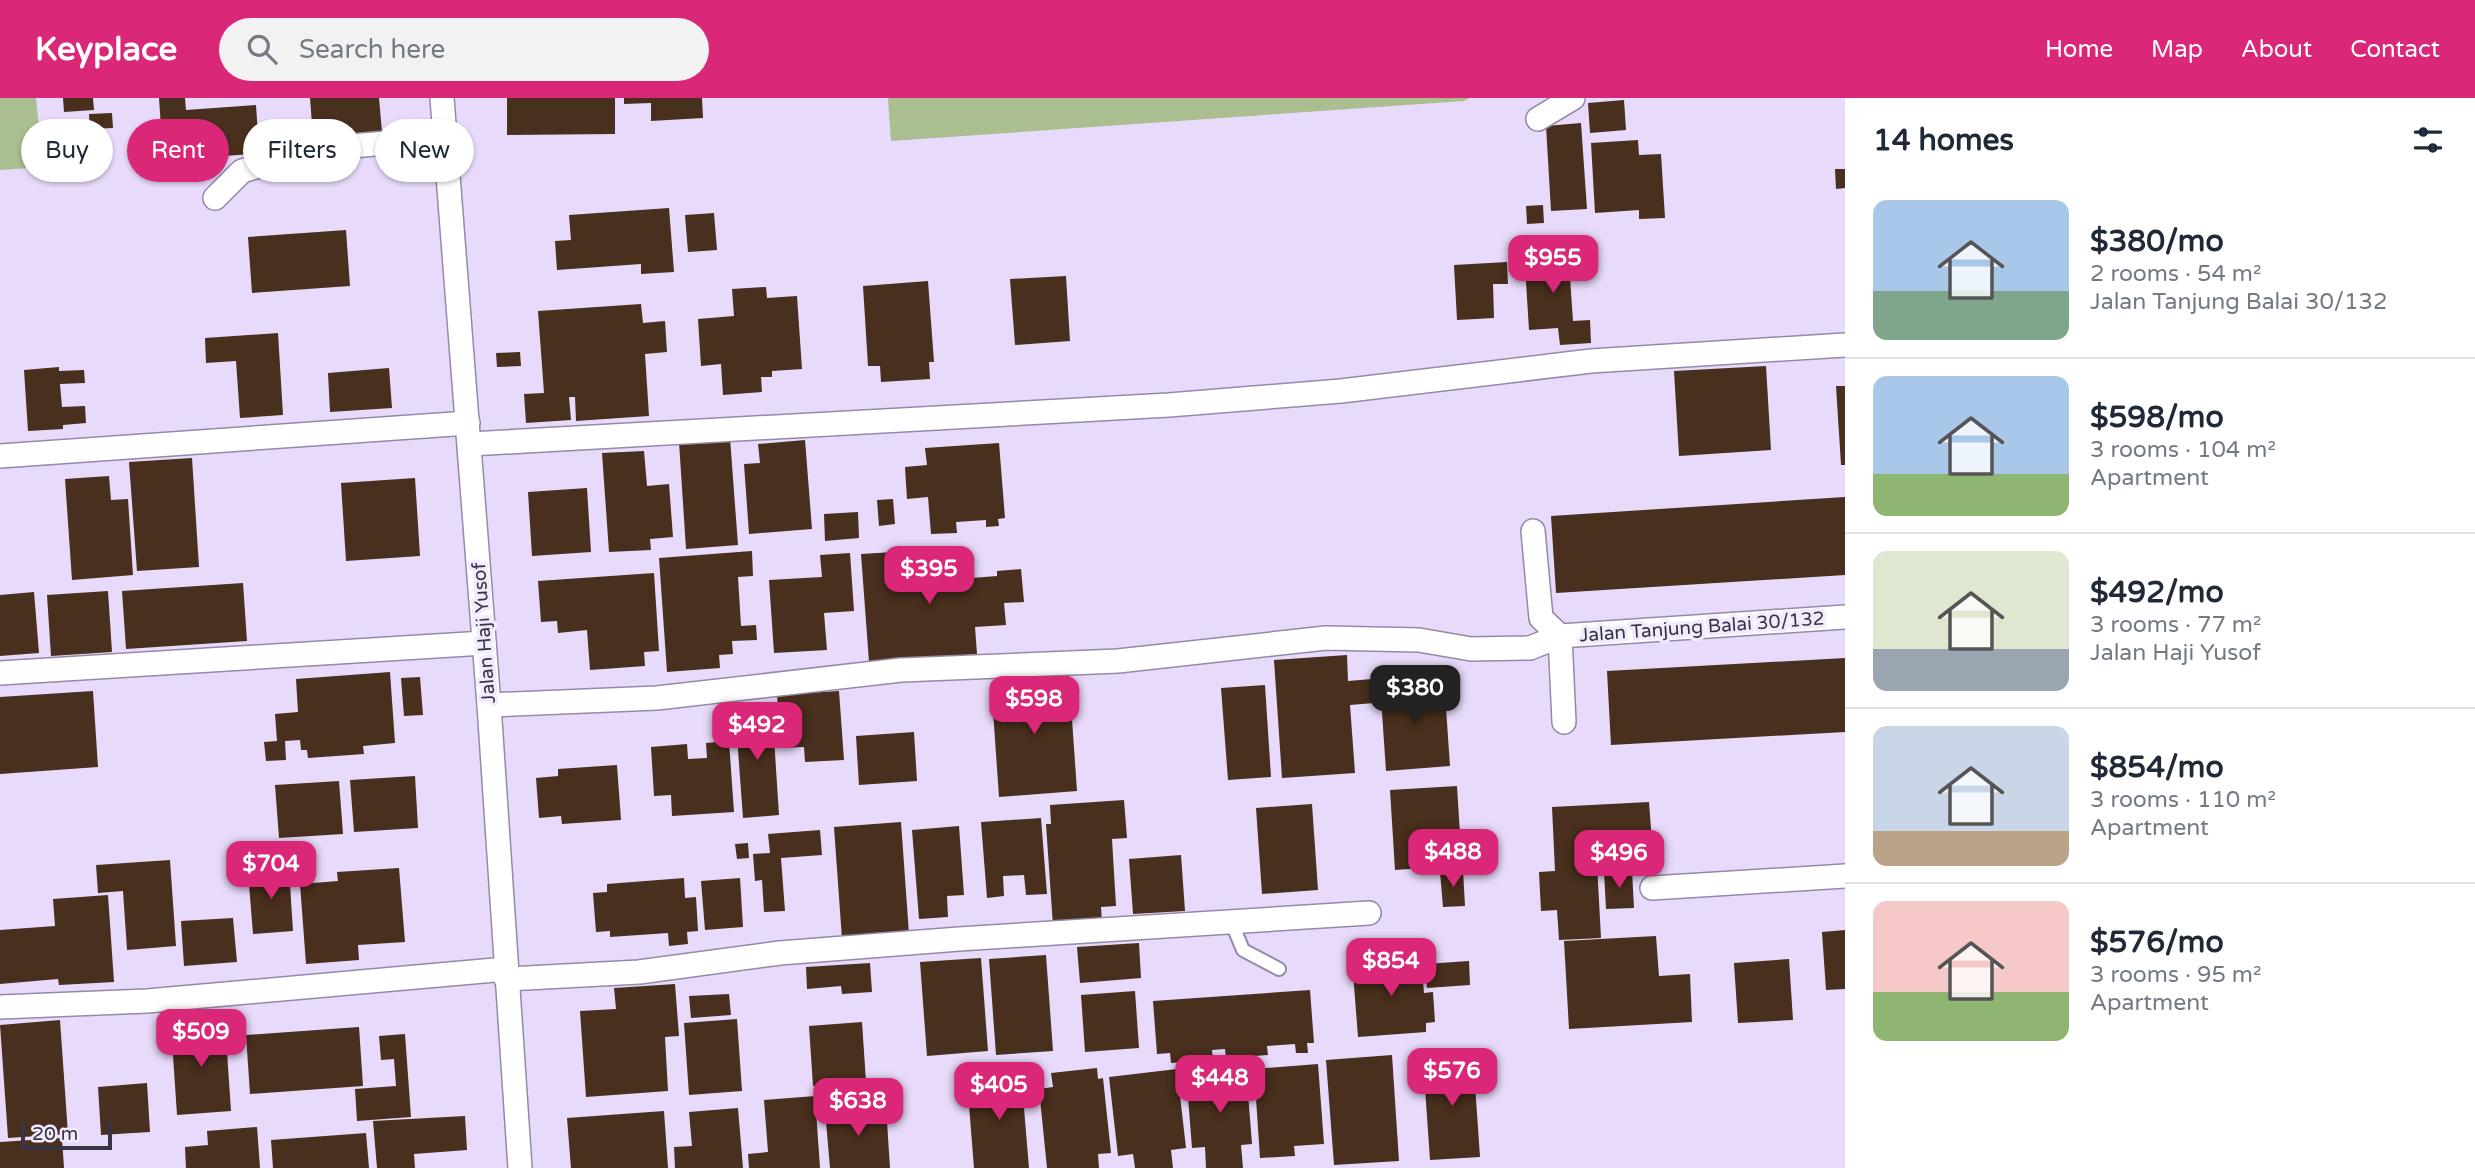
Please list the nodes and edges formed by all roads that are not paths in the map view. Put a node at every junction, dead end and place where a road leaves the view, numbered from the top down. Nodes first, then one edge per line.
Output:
1 (442, 98) edge
2 (1573, 98) edge
3 (444, 119) edge
4 (1538, 120) dead end
5 (375, 144) edge
6 (449, 182) edge
7 (215, 198) dead end
8 (1845, 345) edge
9 (469, 433) junction
10 (0, 456) edge
11 (1533, 531) dead end
12 (1845, 617) edge
13 (1560, 636) junction
14 (484, 643) junction
15 (0, 673) edge
16 (489, 705) junction
17 (1564, 722) dead end
18 (1845, 876) edge
19 (1653, 888) dead end
20 (1369, 913) dead end
21 (1231, 922) junction
22 (1279, 969) dead end
23 (506, 974) junction
24 (0, 1007) edge
25 (520, 1168) edge

1 - 3 street, Jalan Haji Yusof
2 - 4 street
5 - 7 street
6 - 9 street, Jalan Haji Yusof
8 - 9 street
9 - 10 street
9 - 14 street, Jalan Haji Yusof
11 - 13 street
12 - 13 street, Jalan Tanjung Balai 30/132
13 - 16 street, Jalan Tanjung Balai 30/132
13 - 17 street
14 - 15 street
14 - 16 street, Jalan Haji Yusof
16 - 23 street, Jalan Haji Yusof
18 - 19 street
20 - 21 street
21 - 22 lane
21 - 23 street
23 - 24 street
23 - 25 street, Jalan Haji Yusof

